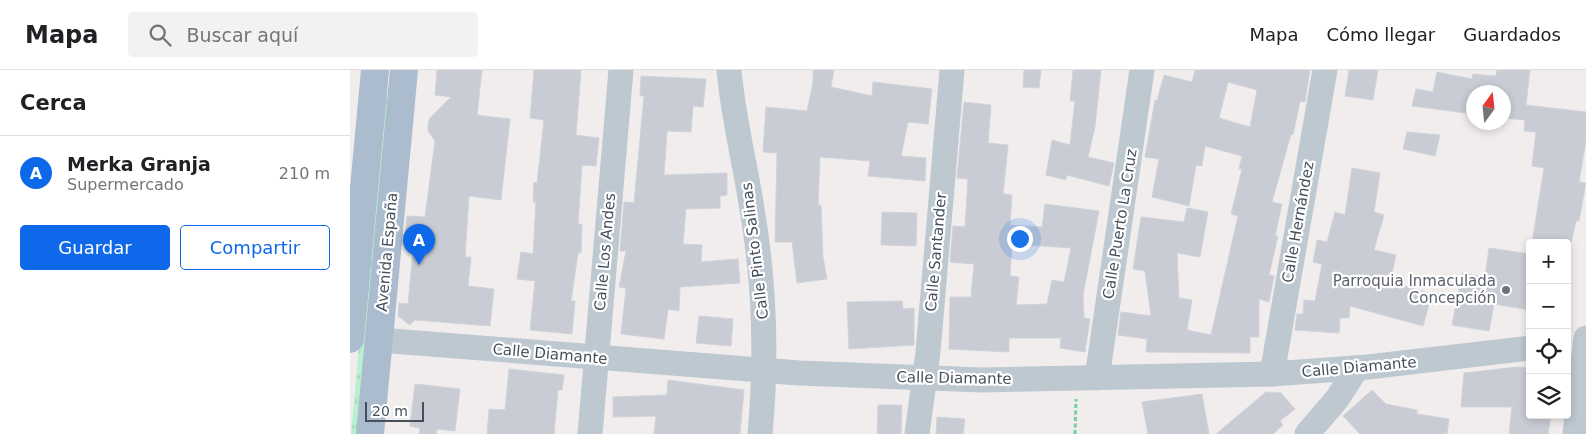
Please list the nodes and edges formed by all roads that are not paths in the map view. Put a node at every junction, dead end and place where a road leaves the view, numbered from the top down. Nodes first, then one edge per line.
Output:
1 (375, 70) edge
2 (404, 70) edge
3 (621, 70) edge
4 (730, 70) edge
5 (952, 70) edge
6 (1142, 70) edge
7 (1325, 70) edge
8 (358, 174) edge
9 (350, 339) edge
10 (379, 340) junction
11 (1586, 340) edge
12 (1571, 343) edge
13 (1526, 348) edge
14 (596, 358) junction
15 (1357, 368) junction
16 (764, 370) junction
17 (1272, 374) junction
18 (924, 378) junction
19 (1087, 379) junction
20 (370, 434) edge
21 (590, 434) edge
22 (760, 434) edge
23 (917, 434) edge
24 (1307, 434) edge
25 (1575, 434) edge

1 - 8 main road, Avenida España
2 - 10 main road, Avenida España
3 - 14 street, Calle Los Andes
4 - 16 street, Calle Pinto Salinas
5 - 18 street, Calle Santander
6 - 19 street, Calle Puerto La Cruz
7 - 17 street, Calle Hernández
8 - 9 main road, Avenida España
10 - 14 street, Calle Diamante
10 - 20 main road, Avenida España
11 - 12 street
11 - 25 street
13 - 15 street, Calle Diamante
14 - 16 street, Calle Diamante
14 - 21 street, Calle Los Andes
15 - 17 street, Calle Diamante
15 - 24 street
16 - 18 street, Calle Diamante
16 - 22 street, Calle Pinto Salinas
17 - 19 street, Calle Diamante
18 - 19 street, Calle Diamante
18 - 23 street, Calle Santander

